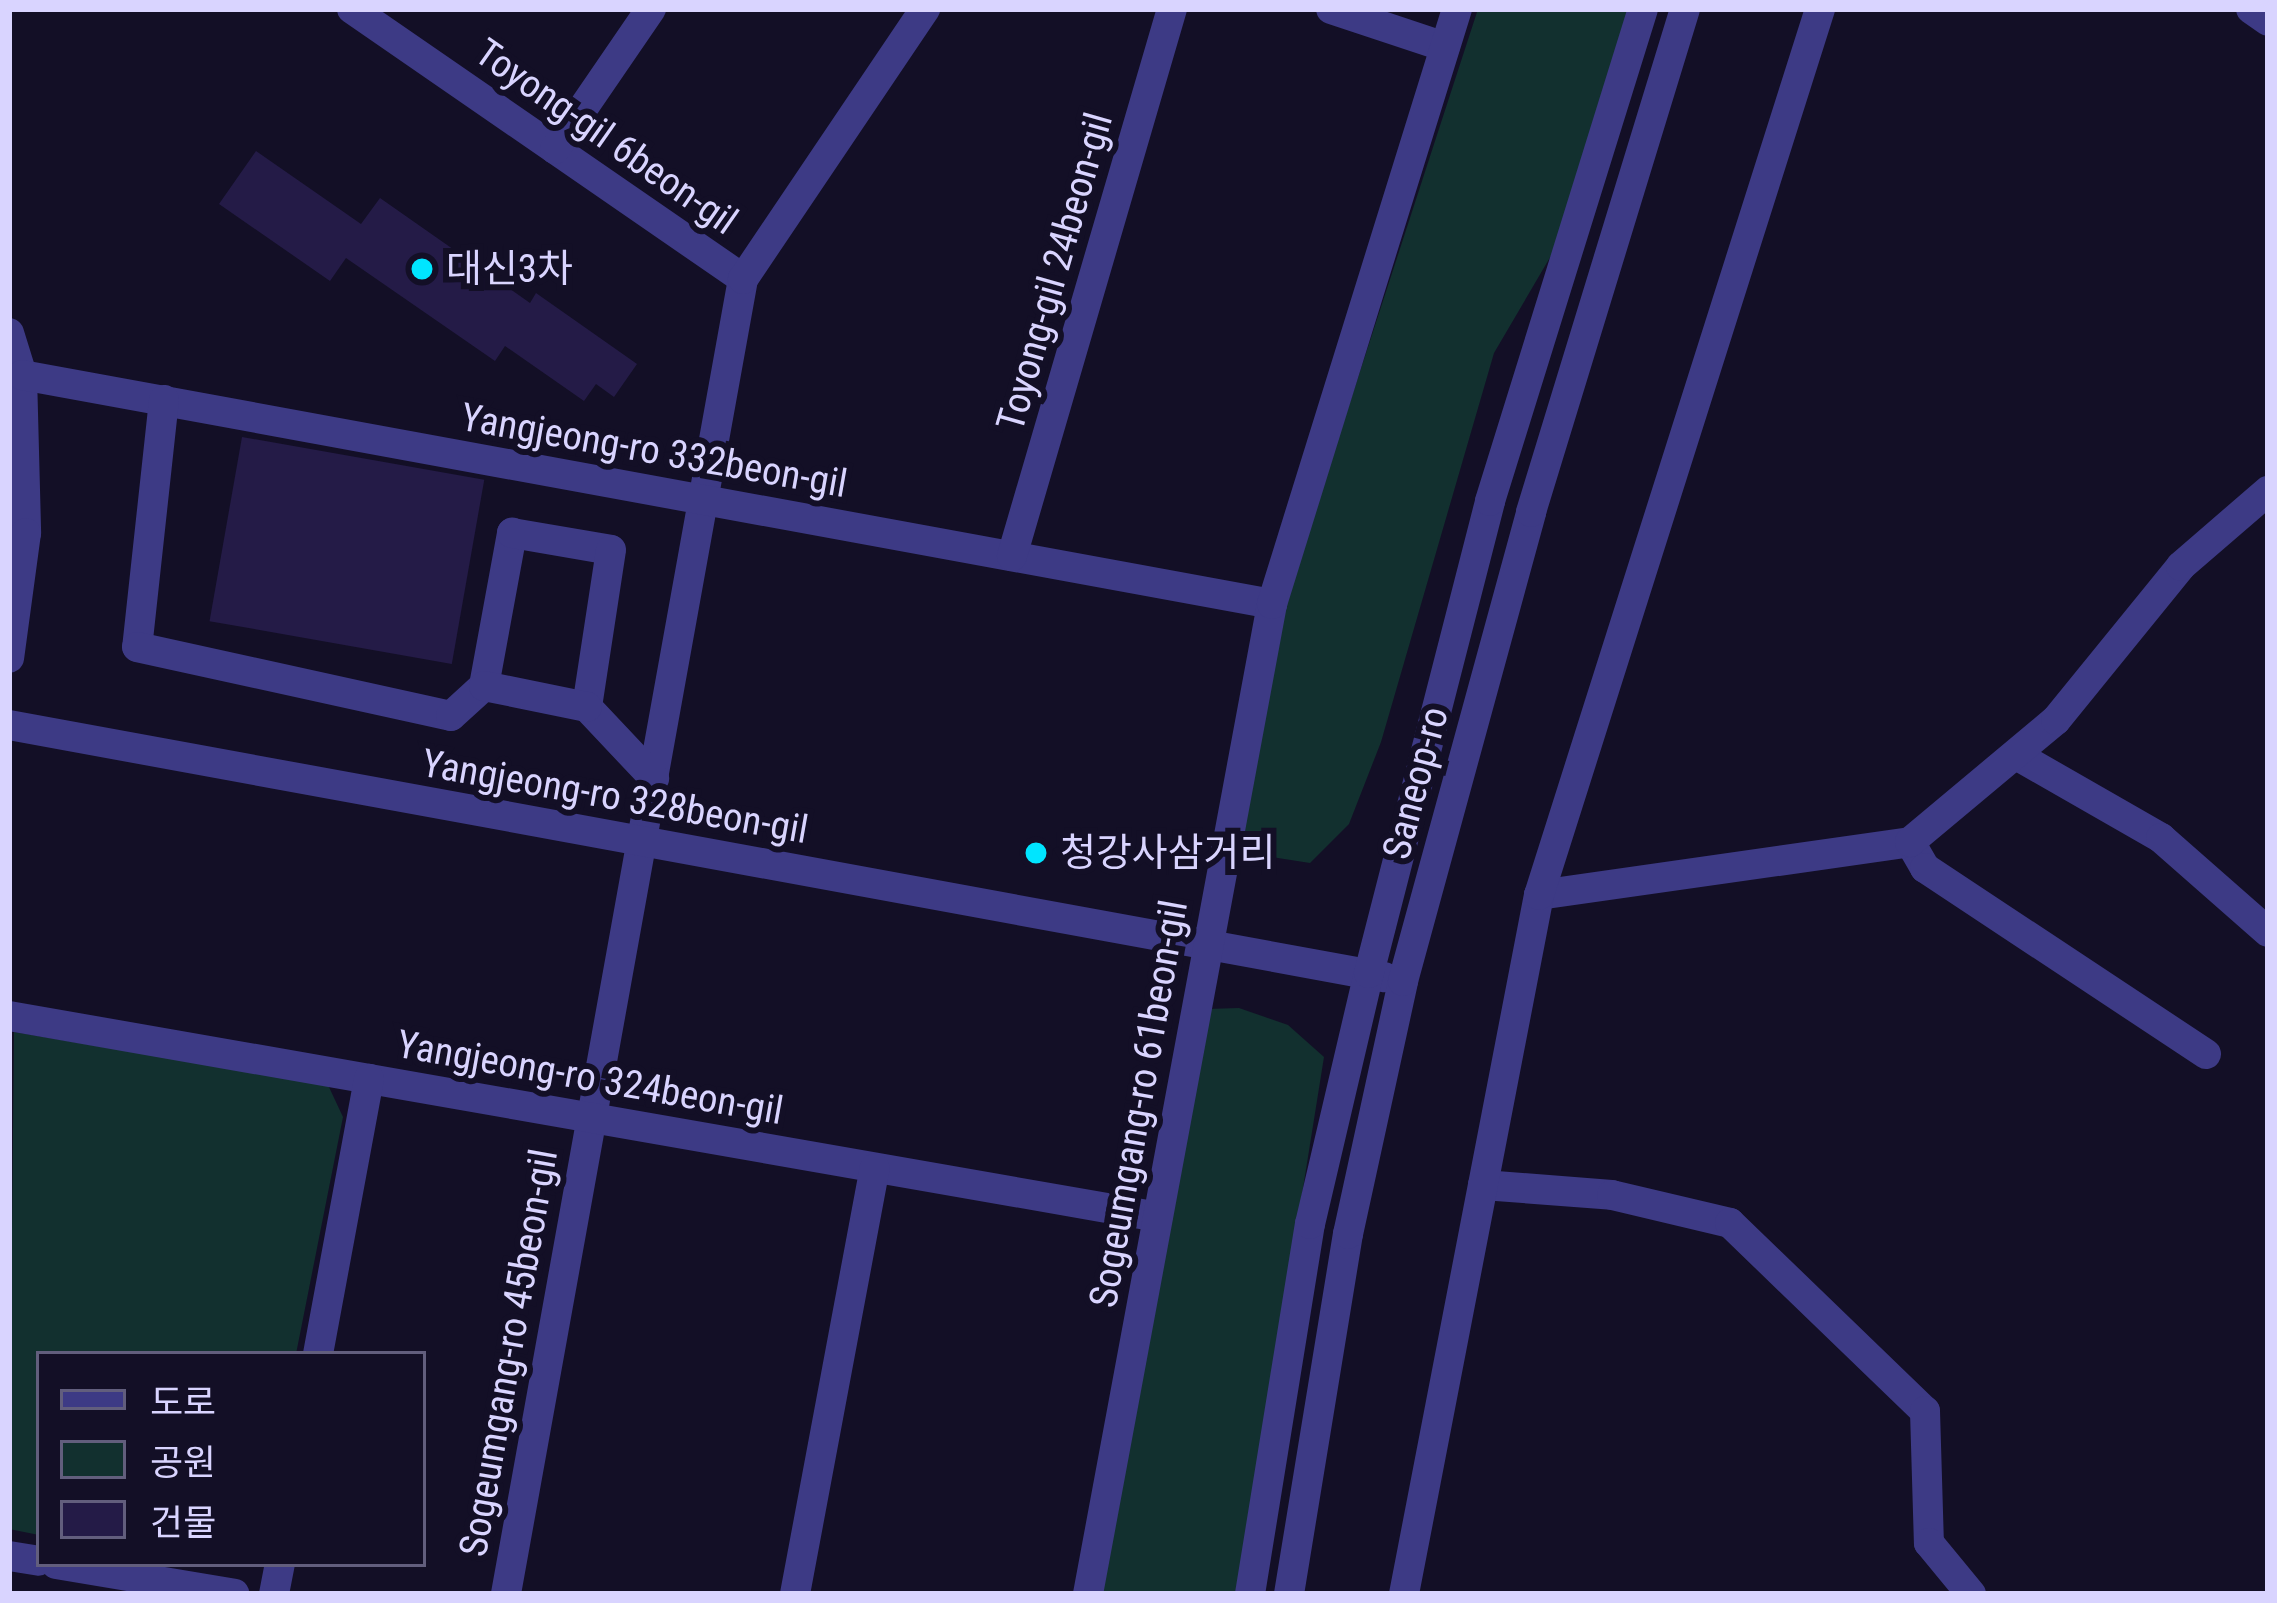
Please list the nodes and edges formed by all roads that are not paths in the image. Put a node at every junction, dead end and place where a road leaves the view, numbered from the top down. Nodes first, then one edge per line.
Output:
1 (651, 9) edge
2 (925, 9) edge
3 (1172, 9) edge
4 (1331, 9) edge
5 (1457, 9) edge
6 (1643, 9) edge
7 (1685, 9) edge
8 (1820, 9) edge
9 (2251, 9) edge
10 (364, 12) edge
11 (2268, 21) edge
12 (1445, 47) junction
13 (555, 149) junction
14 (743, 279) junction
15 (9, 333) edge
16 (22, 375) junction
17 (164, 400) junction
18 (2268, 491) edge
19 (707, 500) junction
20 (1012, 556) junction
21 (1272, 604) junction
22 (9, 658) edge
23 (484, 686) junction
24 (587, 707) junction
25 (9, 725) edge
26 (2018, 756) junction
27 (654, 778) junction
28 (1910, 842) junction
29 (642, 843) junction
30 (1539, 895) junction
31 (2268, 932) edge
32 (1209, 939) junction
33 (1369, 974) junction
34 (1403, 981) junction
35 (9, 1016) edge
36 (2206, 1054) dead end
37 (369, 1079) junction
38 (591, 1118) junction
39 (875, 1168) junction
40 (1483, 1185) junction
41 (1158, 1217) junction
42 (319, 1351) edge
43 (74, 1567) edge
44 (235, 1594) edge
45 (506, 1594) edge
46 (795, 1594) edge
47 (1088, 1594) edge
48 (1250, 1594) edge
49 (1288, 1594) edge
50 (1404, 1594) edge
51 (1971, 1594) edge

1 - 13 street
2 - 14 street, Toyong-gil 6beon-gil
3 - 20 street, Toyong-gil 24beon-gil
4 - 12 street
5 - 12 street, Sogeumgang-ro 61beon-gil
6 - 33 street, Saneop-ro
7 - 34 street, Saneop-ro
8 - 30 street
9 - 11 street
10 - 13 street, Toyong-gil 6beon-gil
12 - 21 street, Sogeumgang-ro 61beon-gil
13 - 14 street, Toyong-gil 6beon-gil
14 - 19 street, Toyong-gil 6beon-gil
15 - 16 street
16 - 17 street, Yangjeong-ro 332beon-gil
16 - 22 street
17 - 19 street, Yangjeong-ro 332beon-gil
17 - 23 street
18 - 26 street
19 - 20 street, Yangjeong-ro 332beon-gil
19 - 27 street, Toyong-gil 6beon-gil
20 - 21 street, Yangjeong-ro 332beon-gil
21 - 32 street, Sogeumgang-ro 61beon-gil
23 - 24 street
23 - 24 street
24 - 27 street
25 - 29 street, Yangjeong-ro 328beon-gil
26 - 28 street
26 - 31 street
27 - 29 street, Toyong-gil 6beon-gil
28 - 30 street
28 - 36 street
29 - 32 street, Yangjeong-ro 328beon-gil
29 - 38 street, Sogeumgang-ro 45beon-gil
30 - 40 street
32 - 33 street, Yangjeong-ro 328beon-gil
32 - 41 street, Sogeumgang-ro 61beon-gil
33 - 34 street, Yangjeong-ro 328beon-gil
33 - 48 street, Saneop-ro
34 - 49 street, Saneop-ro
35 - 37 street, Yangjeong-ro 324beon-gil
37 - 38 street, Yangjeong-ro 324beon-gil
37 - 42 street
38 - 39 street, Yangjeong-ro 324beon-gil
38 - 45 street, Sogeumgang-ro 45beon-gil
39 - 41 street, Yangjeong-ro 324beon-gil
39 - 46 street
40 - 50 street
40 - 51 street
41 - 47 street, Sogeumgang-ro 61beon-gil
43 - 44 street

